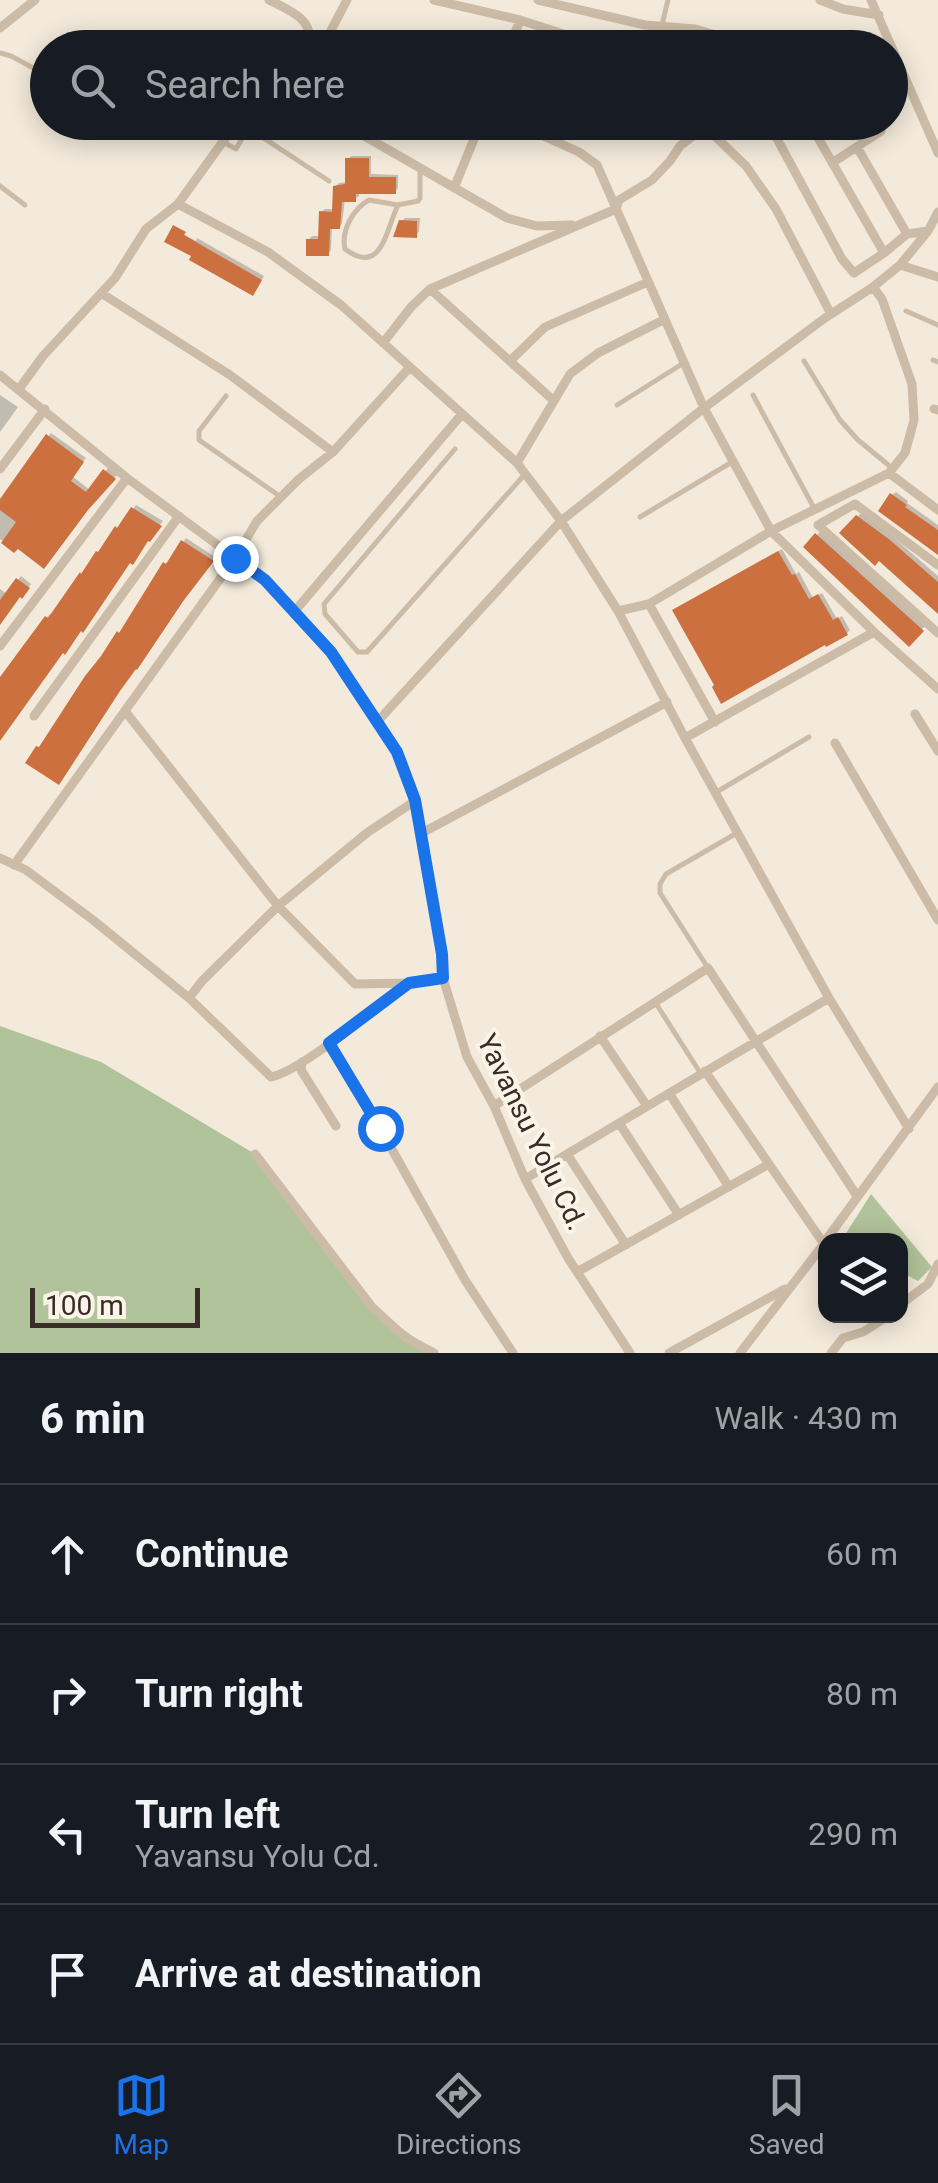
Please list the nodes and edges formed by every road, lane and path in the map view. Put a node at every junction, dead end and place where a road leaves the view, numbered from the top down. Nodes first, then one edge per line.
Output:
1 (35, 0) edge
2 (269, 0) edge
3 (347, 0) edge
4 (434, 0) edge
5 (538, 0) edge
6 (668, 0) edge
7 (820, 0) edge
8 (871, 0) edge
9 (878, 15) junction
10 (520, 20) junction
11 (662, 25) junction
12 (0, 28) edge
13 (309, 30) edge
14 (331, 30) edge
15 (516, 30) edge
16 (551, 30) edge
17 (694, 30) edge
18 (885, 30) edge
19 (0, 53) edge
20 (30, 66) edge
21 (908, 84) edge
22 (241, 140) edge
23 (266, 140) edge
24 (371, 140) edge
25 (474, 140) edge
26 (552, 140) edge
27 (688, 140) edge
28 (719, 140) edge
29 (778, 140) edge
30 (819, 140) edge
31 (867, 140) edge
32 (222, 142) joint
33 (857, 146) junction
34 (938, 153) edge
35 (832, 163) junction
36 (420, 169) junction
37 (329, 182) dead end
38 (0, 186) edge
39 (454, 188) junction
40 (178, 204) junction
41 (25, 205) dead end
42 (398, 205) junction
43 (616, 209) junction
44 (938, 212) edge
45 (580, 224) junction
46 (928, 231) junction
47 (907, 234) junction
48 (884, 253) junction
49 (900, 265) junction
50 (938, 277) edge
51 (648, 282) junction
52 (873, 287) junction
53 (430, 290) junction
54 (101, 293) junction
55 (906, 311) dead end
56 (831, 314) junction
57 (665, 319) junction
58 (938, 325) edge
59 (382, 343) junction
60 (510, 361) junction
61 (804, 361) dead end
62 (684, 362) junction
63 (410, 367) junction
64 (0, 375) edge
65 (20, 389) junction
66 (753, 395) dead end
67 (226, 396) dead end
68 (554, 400) junction
69 (617, 405) dead end
70 (704, 408) junction
71 (45, 409) junction
72 (462, 414) junction
73 (455, 449) dead end
74 (333, 452) junction
75 (517, 462) junction
76 (732, 462) junction
77 (0, 468) edge
78 (890, 471) junction
79 (525, 474) junction
80 (127, 478) junction
81 (281, 497) junction
82 (815, 510) junction
83 (938, 510) edge
84 (179, 516) junction
85 (640, 517) dead end
86 (561, 521) junction
87 (771, 531) junction
88 (235, 558) junction
89 (938, 565) edge
90 (649, 604) junction
91 (618, 611) junction
92 (294, 612) junction
93 (874, 632) junction
94 (938, 634) edge
95 (0, 646) edge
96 (938, 670) edge
97 (928, 680) junction
98 (938, 689) edge
99 (666, 702) junction
100 (125, 711) junction
101 (915, 714) dead end
102 (34, 716) dead end
103 (377, 722) junction
104 (715, 722) junction
105 (809, 737) dead end
106 (685, 738) junction
107 (835, 743) dead end
108 (938, 750) edge
109 (716, 793) junction
110 (415, 800) junction
111 (738, 833) junction
112 (420, 834) junction
113 (0, 858) edge
114 (14, 865) junction
115 (278, 906) junction
116 (938, 920) edge
117 (708, 968) junction
118 (443, 978) junction
119 (409, 983) junction
120 (190, 998) junction
121 (828, 998) junction
122 (655, 1002) junction
123 (600, 1036) junction
124 (329, 1043) junction
125 (755, 1043) junction
126 (302, 1062) junction
127 (703, 1072) junction
128 (938, 1087) edge
129 (668, 1093) junction
130 (494, 1106) junction
131 (647, 1106) junction
132 (618, 1123) junction
133 (336, 1126) dead end
134 (910, 1129) junction
135 (255, 1154) dead end
136 (567, 1154) junction
137 (769, 1164) junction
138 (525, 1179) junction
139 (730, 1187) junction
140 (858, 1196) junction
141 (679, 1215) junction
142 (819, 1233) edge
143 (831, 1233) edge
144 (626, 1245) junction
145 (818, 1251) edge
146 (938, 1264) edge
147 (578, 1272) junction
148 (792, 1285) junction
149 (933, 1285) edge
150 (908, 1301) edge
151 (877, 1323) edge
152 (697, 1338) junction
153 (434, 1353) edge
154 (513, 1353) edge
155 (630, 1353) edge
156 (669, 1353) edge
157 (702, 1353) edge
158 (740, 1353) edge
159 (831, 1353) edge

1 - 12 street
2 - 13 street
3 - 14 street
4 - 10 street
5 - 11 street
6 - 11 lane
7 - 9 street
8 - 9 street
9 - 18 street
10 - 15 street
10 - 16 street
11 - 17 street
19 - 20 lane
21 - 34 street
22 - 32 lane
23 - 37 lane
24 - 36 street
25 - 39 street
26 - 43 street
27 - 43 street
28 - 56 street
29 - 48 street
30 - 35 street
31 - 33 street
32 - 40 street
33 - 35 street
33 - 47 street
35 - 48 street
36 - 39 street
36 - 42 lane
38 - 41 lane
39 - 45 street
40 - 54 street
40 - 59 street
42 - 42 lane
43 - 45 street
43 - 51 street
44 - 46 street
45 - 53 street
46 - 47 street
46 - 49 street
47 - 48 street
49 - 50 street
49 - 52 street
51 - 57 street
51 - 60 street
52 - 56 street
52 - 78 street
53 - 59 street
53 - 60 street
54 - 65 street
54 - 74 street
55 - 58 lane
56 - 70 street
57 - 62 street
57 - 68 street
59 - 63 street
60 - 68 street
61 - 78 lane
62 - 69 lane
62 - 70 street
63 - 72 street
63 - 74 street
64 - 65 street, Yavansu Yolu Cd.
65 - 71 street, Yavansu Yolu Cd.
66 - 82 lane
67 - 81 lane
68 - 75 street
70 - 76 street
70 - 86 street
71 - 77 street
71 - 80 street, Yavansu Yolu Cd.
72 - 75 street
72 - 92 street
73 - 79 lane
74 - 81 street
75 - 79 street
76 - 85 lane
76 - 87 street
78 - 82 street
78 - 83 street
79 - 86 street
80 - 84 street, Yavansu Yolu Cd.
80 - 95 street
81 - 88 street
82 - 87 street
84 - 88 street, Yavansu Yolu Cd.
84 - 102 street
86 - 91 street
86 - 103 street
87 - 90 street
87 - 93 street
88 - 92 street, Yavansu Yolu Cd.
88 - 100 street
89 - 94 street
90 - 91 street
90 - 104 street
91 - 99 street
92 - 103 street, Yavansu Yolu Cd.
93 - 97 street
93 - 104 street
96 - 97 street
97 - 98 street
99 - 106 street
99 - 112 street
100 - 114 street
100 - 115 street
101 - 108 street
103 - 110 street, Yavansu Yolu Cd.
104 - 106 street
105 - 109 lane
106 - 109 street
107 - 116 street
109 - 111 street
110 - 112 street, Yavansu Yolu Cd.
110 - 115 street
111 - 117 lane
111 - 121 street
112 - 118 street, Yavansu Yolu Cd.
113 - 114 street
114 - 120 street
115 - 119 street
115 - 120 street
117 - 122 street
117 - 125 street
118 - 119 street
118 - 130 street, Yavansu Yolu Cd.
119 - 124 street
120 - 126 street
121 - 125 street
121 - 134 street
122 - 123 street
122 - 127 lane
123 - 130 street
123 - 131 street
124 - 126 street
124 - 154 street
125 - 127 street
125 - 140 street
126 - 133 street
127 - 129 street
127 - 137 street
128 - 134 street
129 - 131 street
129 - 139 street
130 - 138 street, Yavansu Yolu Cd.
131 - 132 street
132 - 136 street
132 - 141 street
134 - 140 street
135 - 153 street
136 - 138 street
136 - 144 street
137 - 139 street
137 - 142 street
138 - 147 street, Yavansu Yolu Cd.
139 - 141 street
140 - 143 street
141 - 144 street
144 - 147 street
145 - 148 street
146 - 149 street
147 - 155 street, Yavansu Yolu Cd.
148 - 152 street
148 - 158 street
149 - 150 street
151 - 159 street
152 - 156 street
152 - 157 street

